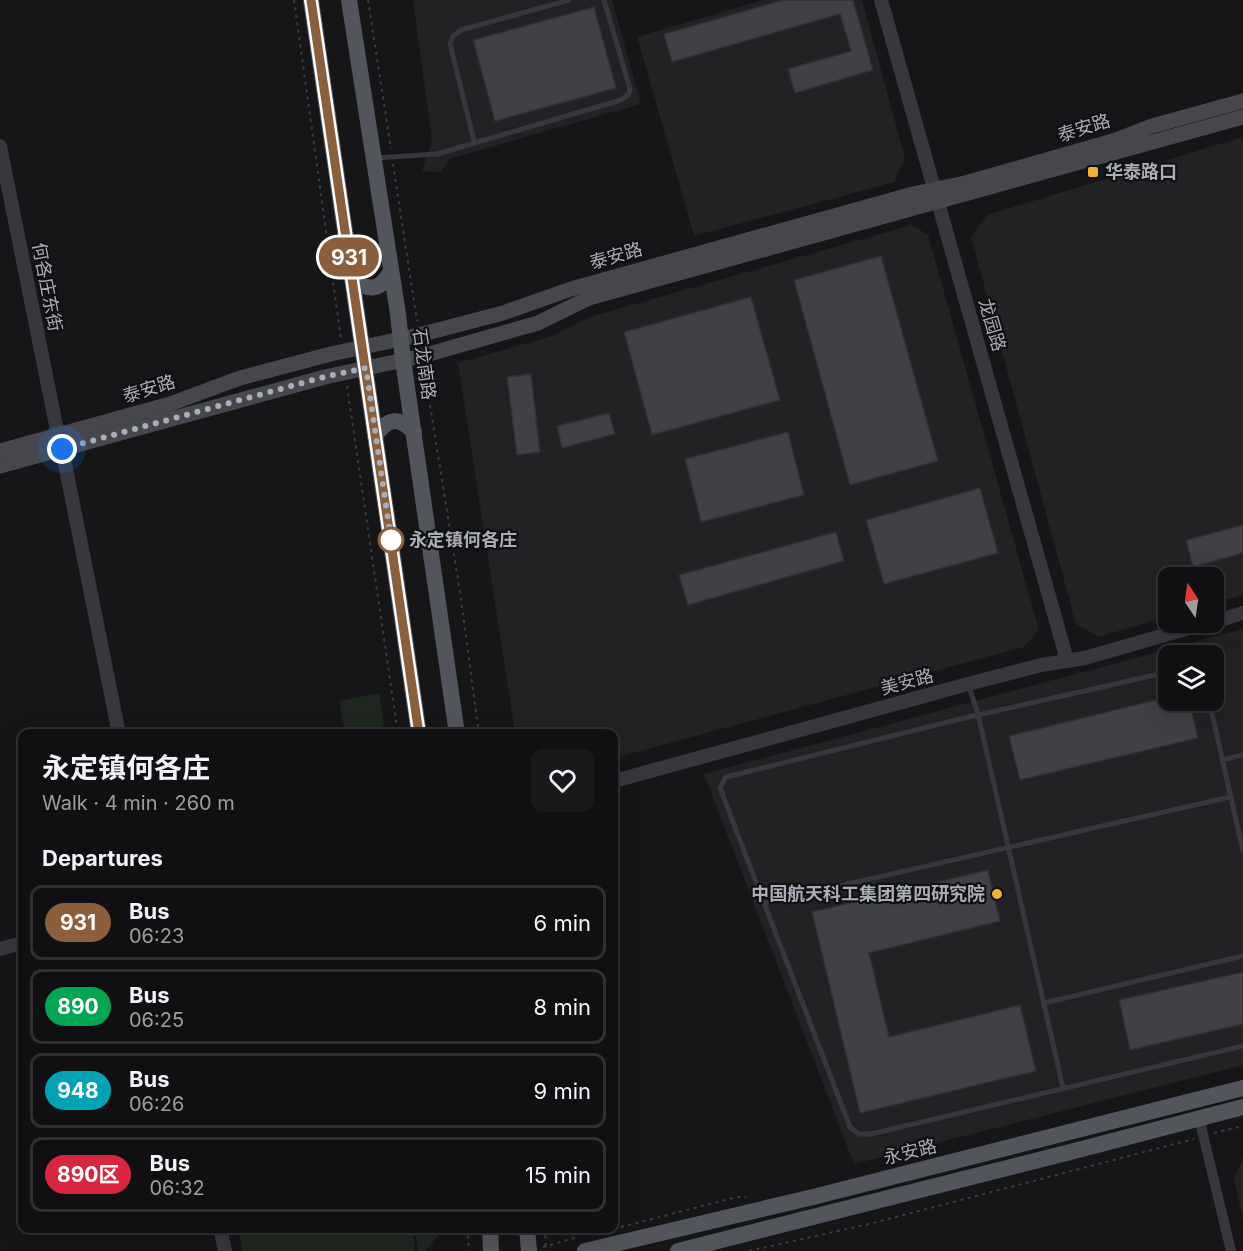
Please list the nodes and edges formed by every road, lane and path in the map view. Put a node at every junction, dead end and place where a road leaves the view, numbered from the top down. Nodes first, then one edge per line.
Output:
1 (311, 0) edge
2 (349, 0) edge
3 (569, 0) edge
4 (604, 0) edge
5 (881, 0) edge
6 (1243, 101) edge
7 (1243, 117) edge
8 (474, 141) junction
9 (0, 146) edge
10 (373, 158) junction
11 (937, 196) junction
12 (391, 271) junction
13 (353, 280) junction
14 (400, 339) junction
15 (363, 348) junction
16 (403, 360) junction
17 (366, 368) junction
18 (414, 432) junction
19 (375, 435) junction
20 (60, 442) junction
21 (0, 451) edge
22 (0, 466) edge
23 (1243, 613) edge
24 (1224, 619) edge
25 (1173, 633) edge
26 (1067, 660) junction
27 (1158, 674) edge
28 (968, 684) junction
29 (1211, 711) edge
30 (978, 714) junction
31 (118, 729) edge
32 (418, 729) edge
33 (456, 729) edge
34 (1243, 755) edge
35 (1222, 760) junction
36 (618, 780) edge
37 (1230, 797) junction
38 (1008, 846) junction
39 (1243, 851) edge
40 (764, 903) junction
41 (18, 944) edge
42 (0, 949) edge
43 (1243, 956) edge
44 (1044, 1003) junction
45 (1243, 1046) edge
46 (1063, 1088) junction
47 (1243, 1088) edge
48 (1243, 1107) edge
49 (1199, 1118) junction
50 (1243, 1126) edge
51 (1203, 1136) junction
52 (221, 1233) edge
53 (467, 1233) edge
54 (490, 1233) edge
55 (530, 1233) edge
56 (543, 1233) edge
57 (585, 1244) edge
58 (538, 1249) edge
59 (225, 1251) edge
60 (469, 1251) edge
61 (491, 1251) edge
62 (678, 1251) edge
63 (749, 1251) edge
64 (1231, 1251) edge

1 - 13 main road
2 - 10 main road, 石龙南路
3 - 8 lane
4 - 8 lane
5 - 11 street, 龙园路
6 - 11 main road, 泰安路
7 - 11 main road, 泰安路
8 - 10 lane
9 - 20 street, 何各庄东街
10 - 12 main road, 石龙南路
11 - 14 main road, 泰安路
11 - 16 main road, 泰安路
11 - 26 street, 龙园路
12 - 13 main road
12 - 14 main road, 石龙南路
13 - 15 main road
14 - 15 main road, 泰安路
14 - 16 main road, 石龙南路
15 - 17 main road
15 - 20 main road, 泰安路
16 - 17 main road, 泰安路
16 - 18 main road, 石龙南路
17 - 19 main road
17 - 20 main road, 泰安路
18 - 19 main road
18 - 33 main road, 石龙南路
19 - 32 main road
20 - 21 main road, 泰安路
20 - 22 main road, 泰安路
20 - 31 street, 何各庄东街
23 - 24 street, 美安路
25 - 26 street, 美安路
26 - 28 street, 美安路
27 - 30 lane
28 - 30 lane
28 - 36 street, 美安路
29 - 35 lane
30 - 38 lane
30 - 40 lane
34 - 35 lane
35 - 37 lane
37 - 38 lane
37 - 39 lane
38 - 40 lane
38 - 44 lane
40 - 46 lane
41 - 42 street
43 - 44 lane
44 - 46 lane
45 - 46 lane
47 - 57 main road, 永安路
48 - 49 main road
49 - 51 street
49 - 62 main road
50 - 51 path
51 - 63 path
51 - 64 street
52 - 59 street
53 - 60 path
54 - 61 main road
55 - 58 main road
56 - 58 path
57 - 58 path

